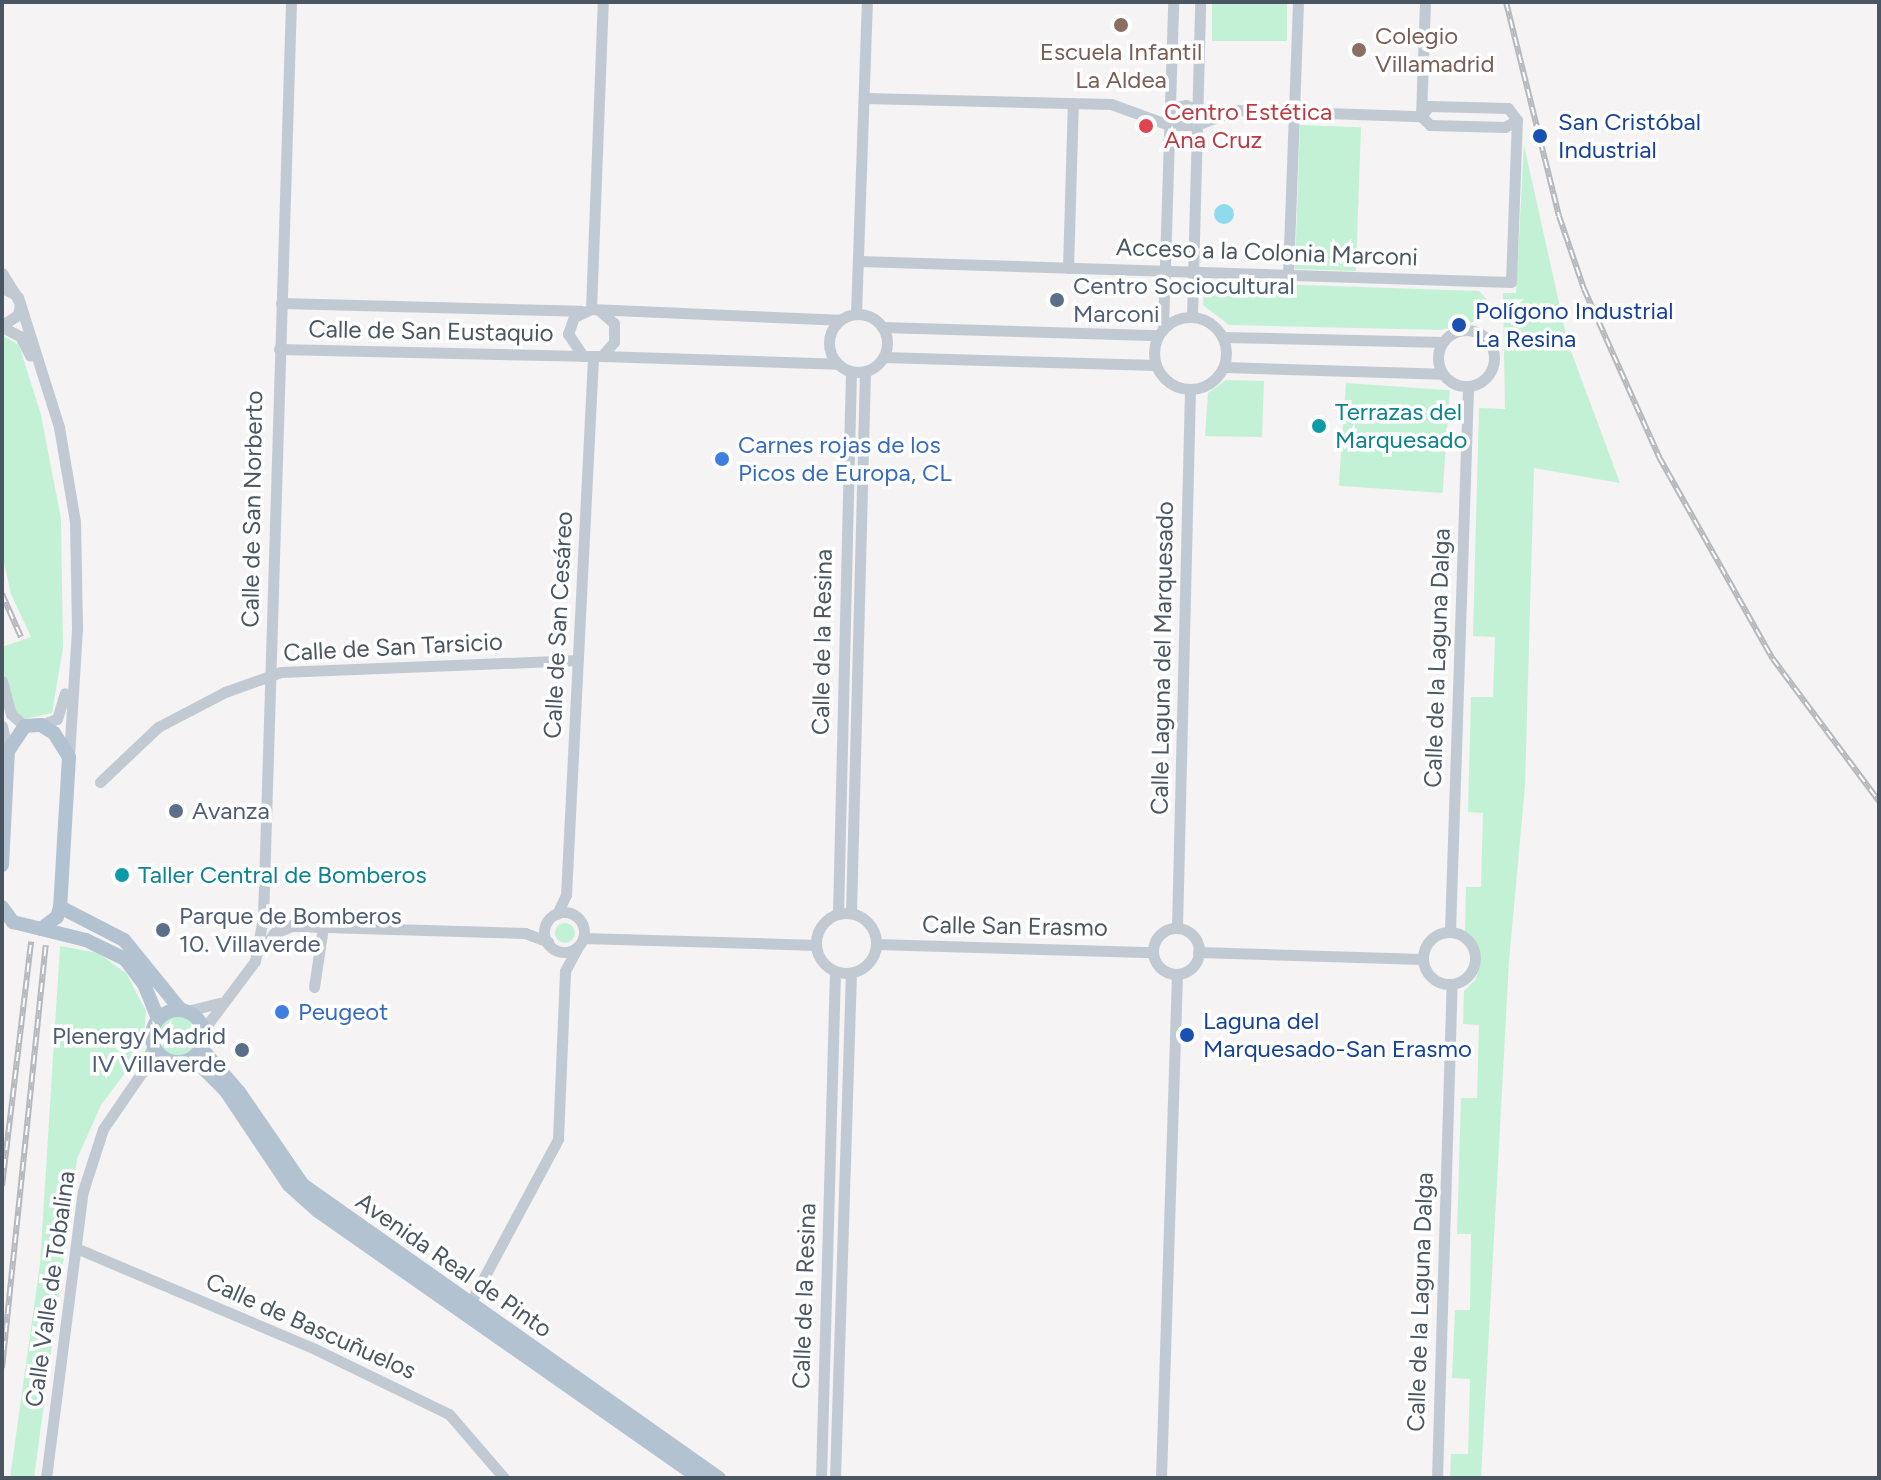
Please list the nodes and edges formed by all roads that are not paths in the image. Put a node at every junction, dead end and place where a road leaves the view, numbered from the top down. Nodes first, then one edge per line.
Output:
1 (291, 2) edge
2 (603, 2) edge
3 (867, 2) edge
4 (1173, 2) edge
5 (1200, 2) edge
6 (1298, 2) edge
7 (1425, 2) edge
8 (865, 98) junction
9 (1073, 103) junction
10 (1169, 108) junction
11 (1197, 110) junction
12 (1294, 111) junction
13 (1421, 116) junction
14 (1517, 120) junction
15 (1169, 125) junction
16 (1196, 125) junction
17 (1168, 141) junction
18 (1196, 142) junction
19 (859, 261) junction
20 (1068, 268) junction
21 (1164, 271) junction
22 (1194, 272) junction
23 (2, 273) edge
24 (1288, 275) junction
25 (2, 288) edge
26 (17, 296) junction
27 (281, 303) junction
28 (591, 310) junction
29 (856, 314) junction
30 (1192, 316) junction
31 (839, 320) junction
32 (2, 326) edge
33 (882, 327) junction
34 (1160, 332) junction
35 (1223, 337) junction
36 (1443, 342) junction
37 (279, 349) junction
38 (592, 356) junction
39 (883, 357) junction
40 (837, 364) junction
41 (1156, 365) junction
42 (1224, 367) junction
43 (865, 371) junction
44 (851, 372) junction
45 (1442, 374) junction
46 (1468, 387) junction
47 (1190, 389) junction
48 (578, 660) junction
49 (270, 676) junction
50 (2, 681) edge
51 (41, 725) junction
52 (2, 726) edge
53 (25, 726) junction
54 (8, 751) junction
55 (69, 757) junction
56 (100, 782) dead end
57 (2, 865) edge
58 (566, 895) junction
59 (2, 907) edge
60 (60, 907) junction
61 (851, 913) junction
62 (557, 914) junction
63 (572, 914) junction
64 (838, 914) junction
65 (263, 918) junction
66 (7, 920) edge
67 (547, 924) junction
68 (292, 926) junction
69 (323, 927) junction
70 (1177, 928) junction
71 (41, 929) junction
72 (1450, 931) junction
73 (525, 933) junction
74 (581, 938) junction
75 (876, 944) junction
76 (816, 945) junction
77 (551, 946) junction
78 (1153, 952) junction
79 (1198, 952) junction
80 (258, 955) junction
81 (1422, 959) junction
82 (565, 971) junction
83 (835, 972) junction
84 (851, 973) junction
85 (1177, 974) junction
86 (1452, 984) junction
87 (314, 987) dead end
88 (220, 1003) junction
89 (184, 1010) junction
90 (158, 1019) junction
91 (204, 1029) junction
92 (153, 1045) junction
93 (198, 1054) junction
94 (166, 1060) junction
95 (142, 1072) junction
96 (76, 1248) junction
97 (465, 1312) junction
98 (46, 1478) edge
99 (504, 1478) edge
100 (699, 1478) edge
101 (719, 1478) edge
102 (821, 1478) edge
103 (835, 1478) edge
104 (1161, 1478) edge
105 (1437, 1478) edge

1 - 27 street, Calle de San Norberto
2 - 28 street
3 - 8 street
4 - 10 street
5 - 11 street
6 - 12 street
7 - 13 street
8 - 9 street
8 - 19 street
9 - 15 street
9 - 20 street
10 - 11 street
10 - 15 street
11 - 16 street
12 - 13 street
12 - 16 street
12 - 24 street
13 - 14 street
13 - 14 street
14 - 24 street, Acceso a la Colonia Marconi
15 - 16 street
15 - 17 street
16 - 18 street
17 - 18 street
17 - 21 street
18 - 22 street
19 - 20 street, Acceso a la Colonia Marconi
19 - 29 street
20 - 21 street, Acceso a la Colonia Marconi
21 - 22 street, Acceso a la Colonia Marconi
21 - 34 street
22 - 24 street, Acceso a la Colonia Marconi
22 - 30 street
23 - 26 street
25 - 26 street, bridge
26 - 32 street, bridge
26 - 55 street, bridge
27 - 28 street, Calle de San Eustaquio
27 - 37 street, Calle de San Norberto
28 - 31 street, Calle de San Eustaquio
28 - 38 street
28 - 38 street
29 - 31 street
29 - 33 street
30 - 34 street
30 - 35 street
31 - 40 street
32 - 51 street, bridge
33 - 34 street
33 - 39 street
34 - 41 street
35 - 36 street
35 - 42 street
36 - 45 street
36 - 46 street
37 - 38 street, Calle de San Eustaquio
37 - 49 street, Calle de San Norberto
38 - 40 street, Calle de San Eustaquio
38 - 48 street, Calle de San Cesáreo
39 - 41 street
39 - 43 street
40 - 44 street
41 - 47 street
42 - 45 street
42 - 47 street
43 - 44 street
43 - 61 street, Calle de la Resina
44 - 64 street, Calle de la Resina
45 - 46 street
46 - 72 street, Calle de la Laguna Dalga
47 - 70 street, Calle Laguna del Marquesado
48 - 49 street, Calle de San Tarsicio
48 - 58 street, Calle de San Cesáreo
49 - 56 street, Calle de San Tarsicio
49 - 65 street, Calle de San Norberto
50 - 53 street
51 - 53 main road, bridge
51 - 55 main road, bridge
52 - 54 street
53 - 54 main road
54 - 57 main road
55 - 60 main road
58 - 62 street, Calle de San Cesáreo
58 - 63 street, Calle de San Cesáreo
59 - 66 main road
60 - 71 main road, bridge
60 - 89 main road
61 - 64 street
61 - 75 street
62 - 63 street
62 - 67 street, Calle de San Cesáreo
63 - 74 street
64 - 76 street
65 - 68 street
65 - 80 street, Calle de San Norberto
66 - 71 main road, bridge
67 - 73 street
67 - 77 street
68 - 69 street
68 - 80 street
69 - 73 street
69 - 87 street
70 - 78 street
70 - 79 street
71 - 90 main road, bridge
72 - 81 street
72 - 86 street
73 - 77 street
74 - 76 street
74 - 77 street
74 - 82 street
75 - 78 street, Calle San Erasmo
75 - 84 street
76 - 83 street
77 - 82 street
78 - 85 street
79 - 81 street
79 - 85 street
80 - 88 street, Calle de San Norberto
81 - 86 street
82 - 97 street
83 - 84 street
83 - 102 street, Calle de la Resina
84 - 103 street, Calle de la Resina
85 - 104 street
86 - 105 street, Calle de la Laguna Dalga
88 - 89 street
88 - 91 street, Calle de San Norberto
89 - 90 main road
89 - 91 main road
90 - 92 main road
91 - 93 main road
92 - 94 main road
92 - 95 street, Calle Valle de Tobalina
93 - 94 main road
93 - 97 main road, Avenida Real de Pinto
94 - 95 street, Calle Valle de Tobalina
95 - 96 street, Calle Valle de Tobalina
96 - 98 street, Calle Valle de Tobalina
96 - 99 street, Calle de Bascuñuelos
97 - 100 main road, Avenida Real de Pinto
97 - 101 main road, Avenida Real de Pinto

